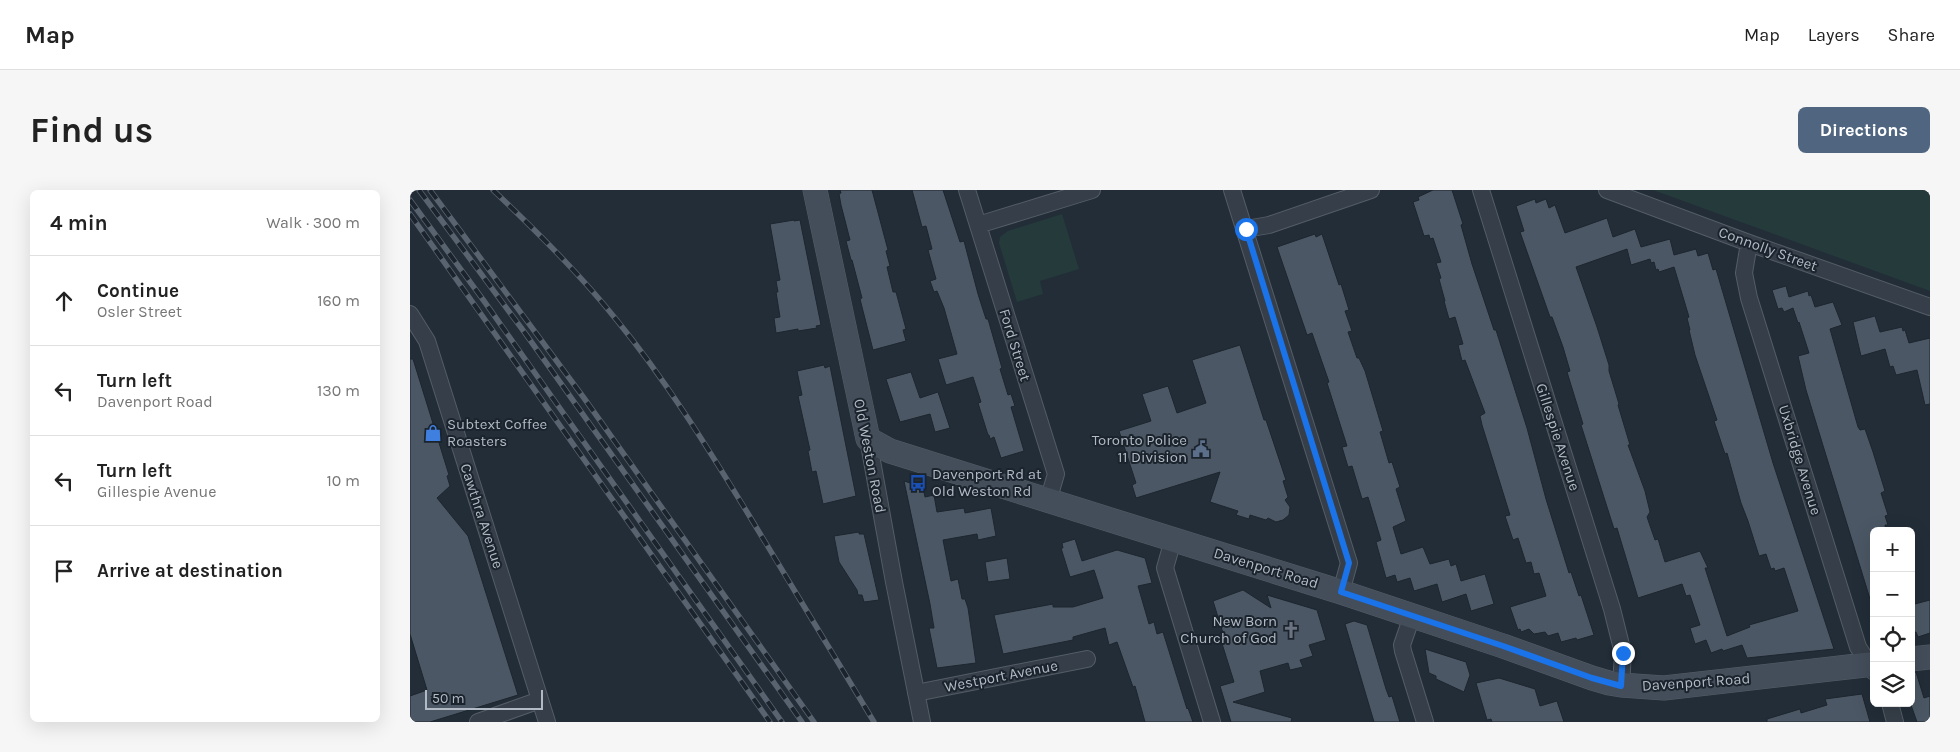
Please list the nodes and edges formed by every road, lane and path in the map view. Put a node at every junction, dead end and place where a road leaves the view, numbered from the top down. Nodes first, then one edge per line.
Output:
1 (815, 190) edge
2 (967, 190) edge
3 (1092, 190) edge
4 (1232, 190) edge
5 (1371, 190) edge
6 (1481, 190) edge
7 (1607, 190) edge
8 (978, 226) junction
9 (1246, 229) junction
10 (1749, 243) junction
11 (1930, 307) edge
12 (410, 314) edge
13 (868, 439) junction
14 (1048, 501) junction
15 (1173, 540) junction
16 (1341, 592) junction
17 (1412, 616) junction
18 (1930, 657) edge
19 (1087, 659) dead end
20 (1915, 659) edge
21 (1870, 664) edge
22 (1870, 667) edge
23 (1621, 686) junction
24 (916, 693) junction
25 (540, 700) junction
26 (1891, 707) edge
27 (478, 722) edge
28 (547, 722) edge
29 (922, 722) edge
30 (1212, 722) edge
31 (1425, 722) edge
32 (1895, 722) edge

1 - 13 street, Old Weston Road
2 - 8 street, Ford Street
3 - 8 street
4 - 9 street
5 - 9 street
6 - 23 street, Gillespie Avenue
7 - 10 street, Connolly Street
8 - 14 street, Ford Street
9 - 16 street
10 - 11 street, Connolly Street
10 - 21 street, Uxbridge Avenue
12 - 25 street, Cawthra Avenue
13 - 14 street, Davenport Road
13 - 24 street, Old Weston Road
14 - 15 street, Davenport Road
15 - 16 street, Davenport Road
15 - 30 street
16 - 17 street, Davenport Road
17 - 23 street, Davenport Road
17 - 31 street
18 - 20 street
19 - 24 street, Westport Avenue
22 - 23 street, Davenport Road
24 - 29 street, Old Weston Road
25 - 27 street
25 - 28 street, Cawthra Avenue
26 - 32 street

